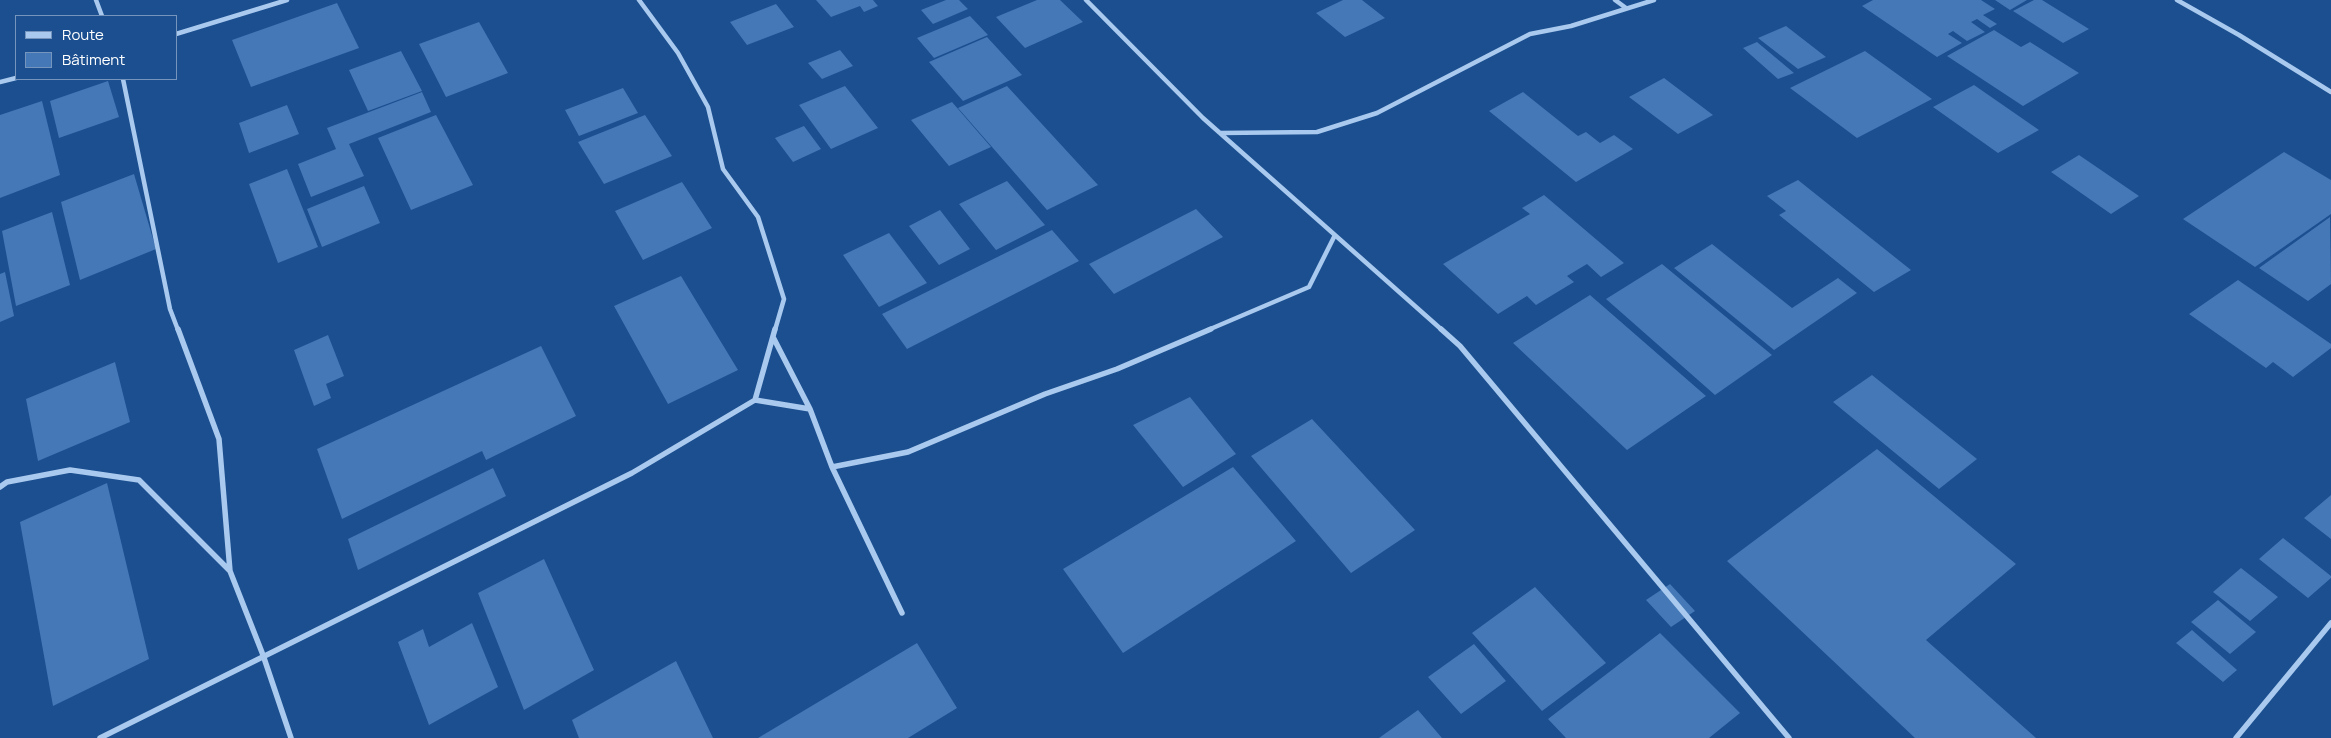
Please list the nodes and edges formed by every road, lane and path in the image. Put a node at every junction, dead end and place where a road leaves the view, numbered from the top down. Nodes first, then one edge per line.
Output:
1 (96, 0) edge
2 (287, 0) edge
3 (639, 0) edge
4 (1086, 0) edge
5 (1615, 0) edge
6 (1654, 0) edge
7 (2177, 0) edge
8 (1626, 8) junction
9 (102, 15) edge
10 (178, 33) edge
11 (15, 78) edge
12 (123, 80) edge
13 (0, 82) edge
14 (2331, 92) edge
15 (1220, 134) junction
16 (1335, 235) junction
17 (773, 337) junction
18 (755, 400) junction
19 (810, 409) junction
20 (832, 467) junction
21 (0, 487) edge
22 (230, 571) junction
23 (902, 613) dead end
24 (2331, 623) edge
25 (264, 656) junction
26 (100, 738) edge
27 (291, 738) edge
28 (1789, 738) edge
29 (2236, 738) edge

1 - 9 street
2 - 10 street
3 - 17 street
4 - 15 street
5 - 8 street
6 - 8 street
7 - 14 street
8 - 15 street
11 - 13 street
12 - 22 street
15 - 16 street
16 - 20 street
16 - 28 street
17 - 18 street
17 - 19 street
18 - 19 street
18 - 25 street
19 - 20 street
20 - 23 street
21 - 22 street
22 - 25 street
24 - 29 street
25 - 26 street
25 - 27 street

